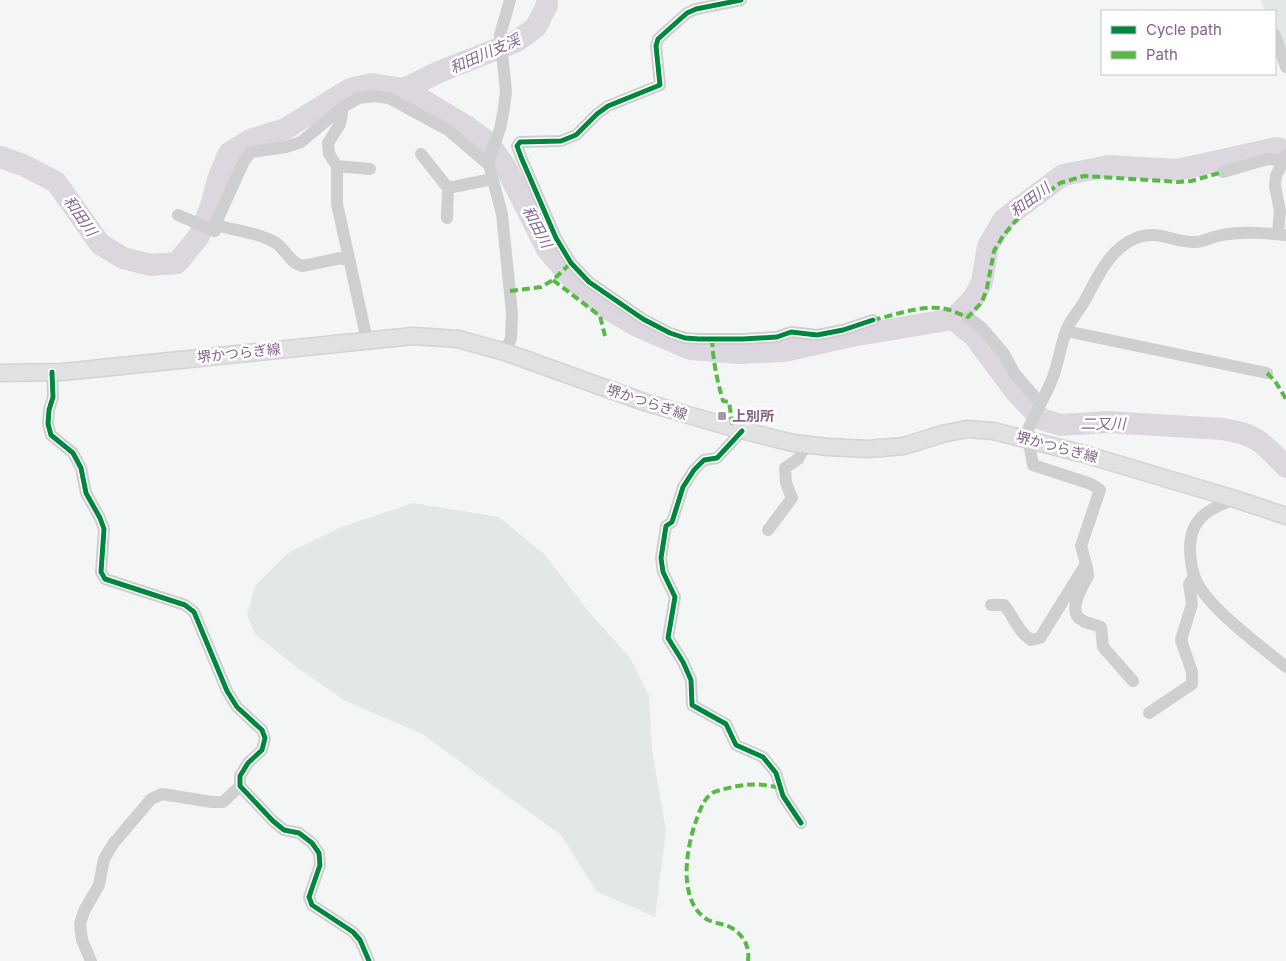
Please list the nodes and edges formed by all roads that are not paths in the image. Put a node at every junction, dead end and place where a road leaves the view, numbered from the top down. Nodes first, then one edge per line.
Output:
1 (510, 0) edge
2 (740, 0) edge
3 (1276, 38) edge
4 (1286, 67) edge
5 (344, 107) junction
6 (500, 129) junction
7 (517, 146) junction
8 (421, 154) dead end
9 (1285, 158) edge
10 (490, 161) junction
11 (337, 166) junction
12 (370, 169) dead end
13 (1223, 172) dead end
14 (492, 179) junction
15 (448, 188) junction
16 (178, 215) dead end
17 (447, 218) dead end
18 (216, 225) junction
19 (1282, 235) edge
20 (350, 261) junction
21 (968, 318) dead end
22 (873, 320) dead end
23 (1066, 331) junction
24 (367, 340) junction
25 (505, 352) junction
26 (0, 372) edge
27 (52, 372) junction
28 (1267, 372) dead end
29 (1040, 403) junction
30 (742, 430) junction
31 (1026, 438) junction
32 (806, 445) junction
33 (1235, 499) junction
34 (1286, 516) edge
35 (768, 530) dead end
36 (1086, 564) junction
37 (1194, 576) junction
38 (991, 605) dead end
39 (1286, 666) edge
40 (1133, 681) dead end
41 (1149, 713) dead end
42 (240, 786) junction
43 (801, 823) dead end
44 (91, 961) edge
45 (369, 961) edge

1 - 6 street
2 - 7 street
3 - 4 street
5 - 10 street
5 - 11 street
5 - 18 street
6 - 7 street
6 - 10 street
7 - 22 street
8 - 15 street
9 - 13 street
9 - 19 street
10 - 14 street
11 - 12 street
11 - 20 street
14 - 15 street
14 - 25 street
15 - 17 street
16 - 18 street
18 - 20 street
19 - 23 street
20 - 24 street
21 - 29 street
23 - 28 street
23 - 29 street
24 - 25 main road, 堺かつらぎ線
24 - 27 main road, 堺かつらぎ線
25 - 30 main road, 堺かつらぎ線
26 - 27 main road, 堺かつらぎ線
27 - 42 street
29 - 31 street
30 - 32 main road, 堺かつらぎ線
30 - 43 street
31 - 32 main road, 堺かつらぎ線
31 - 33 main road, 堺かつらぎ線
31 - 36 street
32 - 35 street
33 - 34 main road, 堺かつらぎ線
33 - 37 street
36 - 38 street
36 - 40 street
37 - 39 street
37 - 41 street
42 - 44 street
42 - 45 street

